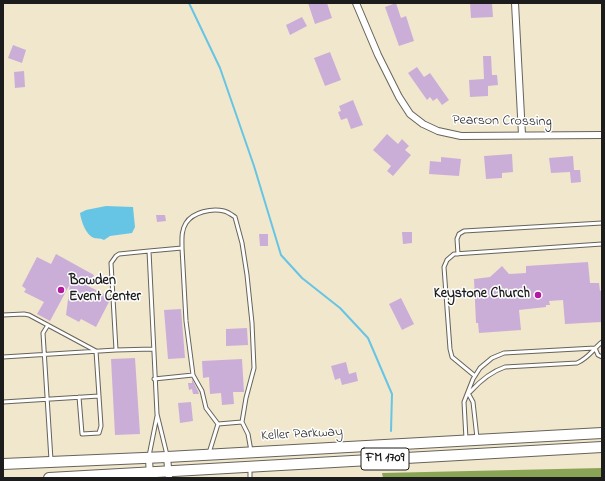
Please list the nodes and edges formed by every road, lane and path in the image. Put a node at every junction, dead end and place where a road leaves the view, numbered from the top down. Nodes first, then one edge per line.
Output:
1 (356, 3) edge
2 (515, 3) edge
3 (522, 135) junction
4 (602, 135) edge
5 (602, 223) edge
6 (602, 244) edge
7 (182, 248) junction
8 (149, 251) junction
9 (458, 254) junction
10 (3, 315) edge
11 (48, 326) junction
12 (602, 342) edge
13 (153, 348) junction
14 (595, 348) junction
15 (116, 350) junction
16 (96, 352) junction
17 (44, 355) junction
18 (3, 357) edge
19 (602, 357) edge
20 (193, 375) junction
21 (475, 376) junction
22 (154, 379) junction
23 (468, 393) junction
24 (99, 396) junction
25 (79, 397) junction
26 (47, 398) junction
27 (3, 402) edge
28 (157, 414) junction
29 (242, 422) junction
30 (218, 424) junction
31 (602, 433) edge
32 (466, 440) junction
33 (477, 440) junction
34 (602, 447) edge
35 (251, 452) junction
36 (479, 454) junction
37 (208, 455) junction
38 (467, 455) junction
39 (167, 457) junction
40 (149, 458) junction
41 (51, 463) junction
42 (3, 464) edge
43 (250, 467) junction
44 (150, 475) edge
45 (168, 475) edge
46 (49, 478) edge
47 (250, 478) edge

1 - 3 street, Pearson Crossing
2 - 3 street
3 - 4 street, Pearson Crossing
5 - 9 lane
6 - 9 lane
7 - 8 lane
7 - 20 lane
7 - 29 lane
8 - 13 lane
8 - 15 lane
9 - 21 lane
10 - 11 lane
11 - 16 lane
11 - 17 lane
12 - 14 lane
13 - 15 lane
13 - 22 lane
14 - 19 lane
14 - 21 lane
14 - 23 lane
15 - 16 lane
16 - 17 lane
16 - 24 lane
17 - 18 lane
17 - 26 lane
20 - 22 lane
20 - 30 lane
21 - 23 lane
22 - 28 lane
23 - 32 lane
23 - 33 lane
24 - 25 lane
24 - 25 lane
25 - 26 lane
26 - 27 lane
26 - 41 lane
28 - 39 lane
28 - 40 lane
29 - 30 lane
29 - 35 lane
30 - 37 lane
31 - 33 main road, Keller Parkway / FM 1709
32 - 33 main road, Keller Parkway / FM 1709
32 - 35 main road, Keller Parkway / FM 1709
32 - 38 main road
33 - 36 main road
34 - 36 main road, Keller Parkway / FM 1709
35 - 37 main road, Keller Parkway / FM 1709
36 - 38 main road, Keller Parkway / FM 1709
37 - 39 main road, Keller Parkway / FM 1709
38 - 43 main road, Keller Parkway / FM 1709
39 - 40 main road, Keller Parkway / FM 1709
39 - 45 street
40 - 41 main road, Keller Parkway / FM 1709
40 - 44 street
41 - 42 main road, Keller Parkway / FM 1709
43 - 45 main road, Keller Parkway / FM 1709
43 - 47 lane
44 - 45 main road, Keller Parkway / FM 1709
44 - 46 main road, Keller Parkway / FM 1709

